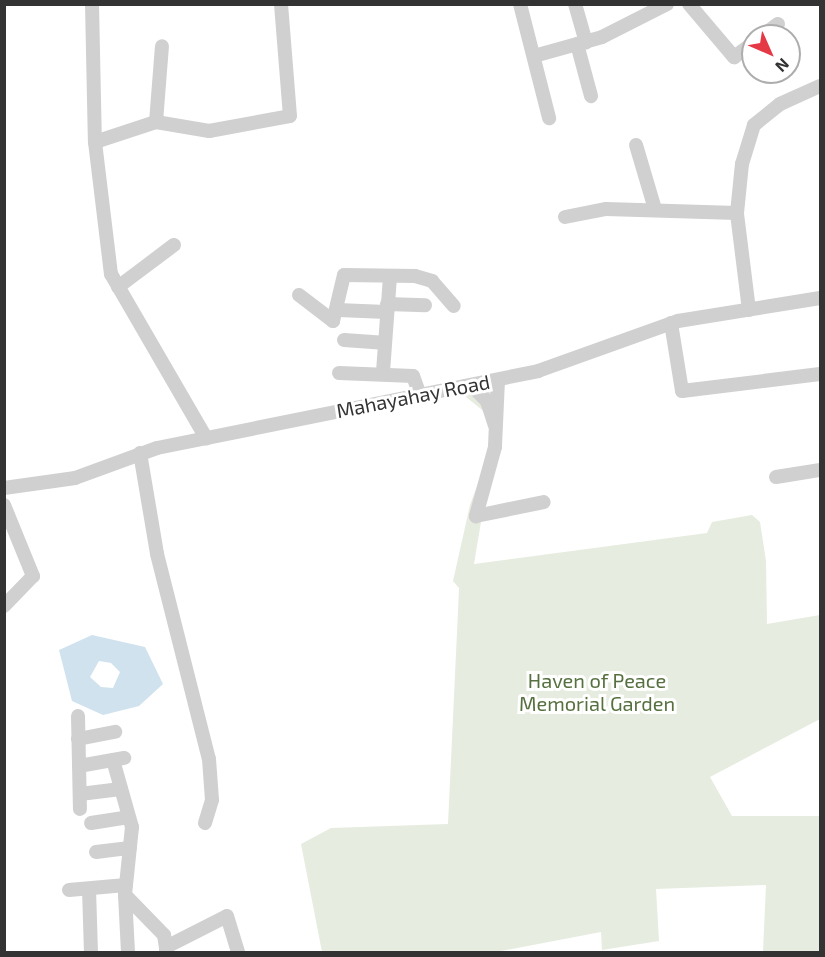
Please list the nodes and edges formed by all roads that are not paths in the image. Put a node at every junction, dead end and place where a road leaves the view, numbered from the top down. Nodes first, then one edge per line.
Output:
1 (92, 4) edge
2 (281, 4) edge
3 (520, 4) edge
4 (575, 4) edge
5 (667, 4) edge
6 (689, 4) edge
7 (581, 43) junction
8 (162, 46) dead end
9 (741, 52) edge
10 (534, 56) junction
11 (820, 86) edge
12 (591, 96) dead end
13 (549, 118) dead end
14 (156, 122) junction
15 (95, 142) junction
16 (636, 145) dead end
17 (655, 209) junction
18 (737, 213) junction
19 (565, 217) dead end
20 (174, 245) dead end
21 (390, 277) junction
22 (118, 286) junction
23 (299, 295) dead end
24 (820, 298) edge
25 (425, 305) dead end
26 (454, 306) dead end
27 (387, 308) junction
28 (338, 310) junction
29 (748, 310) junction
30 (670, 323) junction
31 (344, 340) dead end
32 (383, 343) junction
33 (383, 372) junction
34 (339, 373) dead end
35 (820, 374) edge
36 (498, 380) junction
37 (471, 385) junction
38 (420, 395) junction
39 (496, 430) junction
40 (206, 438) junction
41 (140, 453) junction
42 (820, 470) edge
43 (776, 477) dead end
44 (4, 488) edge
45 (544, 502) dead end
46 (4, 505) edge
47 (4, 606) edge
48 (78, 716) dead end
49 (115, 732) dead end
50 (78, 739) junction
51 (79, 766) junction
52 (121, 789) junction
53 (80, 794) junction
54 (80, 809) dead end
55 (129, 817) junction
56 (91, 823) dead end
57 (205, 823) dead end
58 (130, 848) junction
59 (96, 852) dead end
60 (89, 889) junction
61 (69, 890) dead end
62 (125, 890) junction
63 (166, 950) edge
64 (234, 951) edge
65 (91, 952) edge
66 (128, 952) edge

1 - 15 street
2 - 14 street
3 - 10 street
4 - 7 street
5 - 7 street
6 - 9 street
7 - 10 street
7 - 12 street
8 - 14 street
10 - 13 street
11 - 18 street
14 - 15 street
15 - 22 street
16 - 17 street
17 - 18 street
17 - 19 street
18 - 29 street
20 - 22 street
21 - 26 street
21 - 27 street
21 - 28 street
22 - 40 street
23 - 28 street
24 - 29 street, Mahayahay Road
25 - 27 street
27 - 28 street
27 - 32 street
29 - 30 street, Mahayahay Road
30 - 35 street
30 - 36 street, Mahayahay Road
31 - 32 street
32 - 33 street
33 - 34 street
33 - 38 street
36 - 37 street, Mahayahay Road
36 - 39 street
37 - 38 street, Mahayahay Road
37 - 39 street
38 - 40 street, Mahayahay Road
39 - 45 street
40 - 41 street, Mahayahay Road
41 - 44 street, Mahayahay Road
41 - 57 street
42 - 43 street
46 - 47 street
48 - 50 street
49 - 50 street
50 - 51 street
51 - 52 street
51 - 53 street
52 - 53 street
52 - 55 street
53 - 54 street
55 - 56 street
55 - 58 street
58 - 59 street
58 - 62 street
60 - 61 street
60 - 62 street
60 - 65 street
62 - 63 street
62 - 66 street
63 - 64 street

